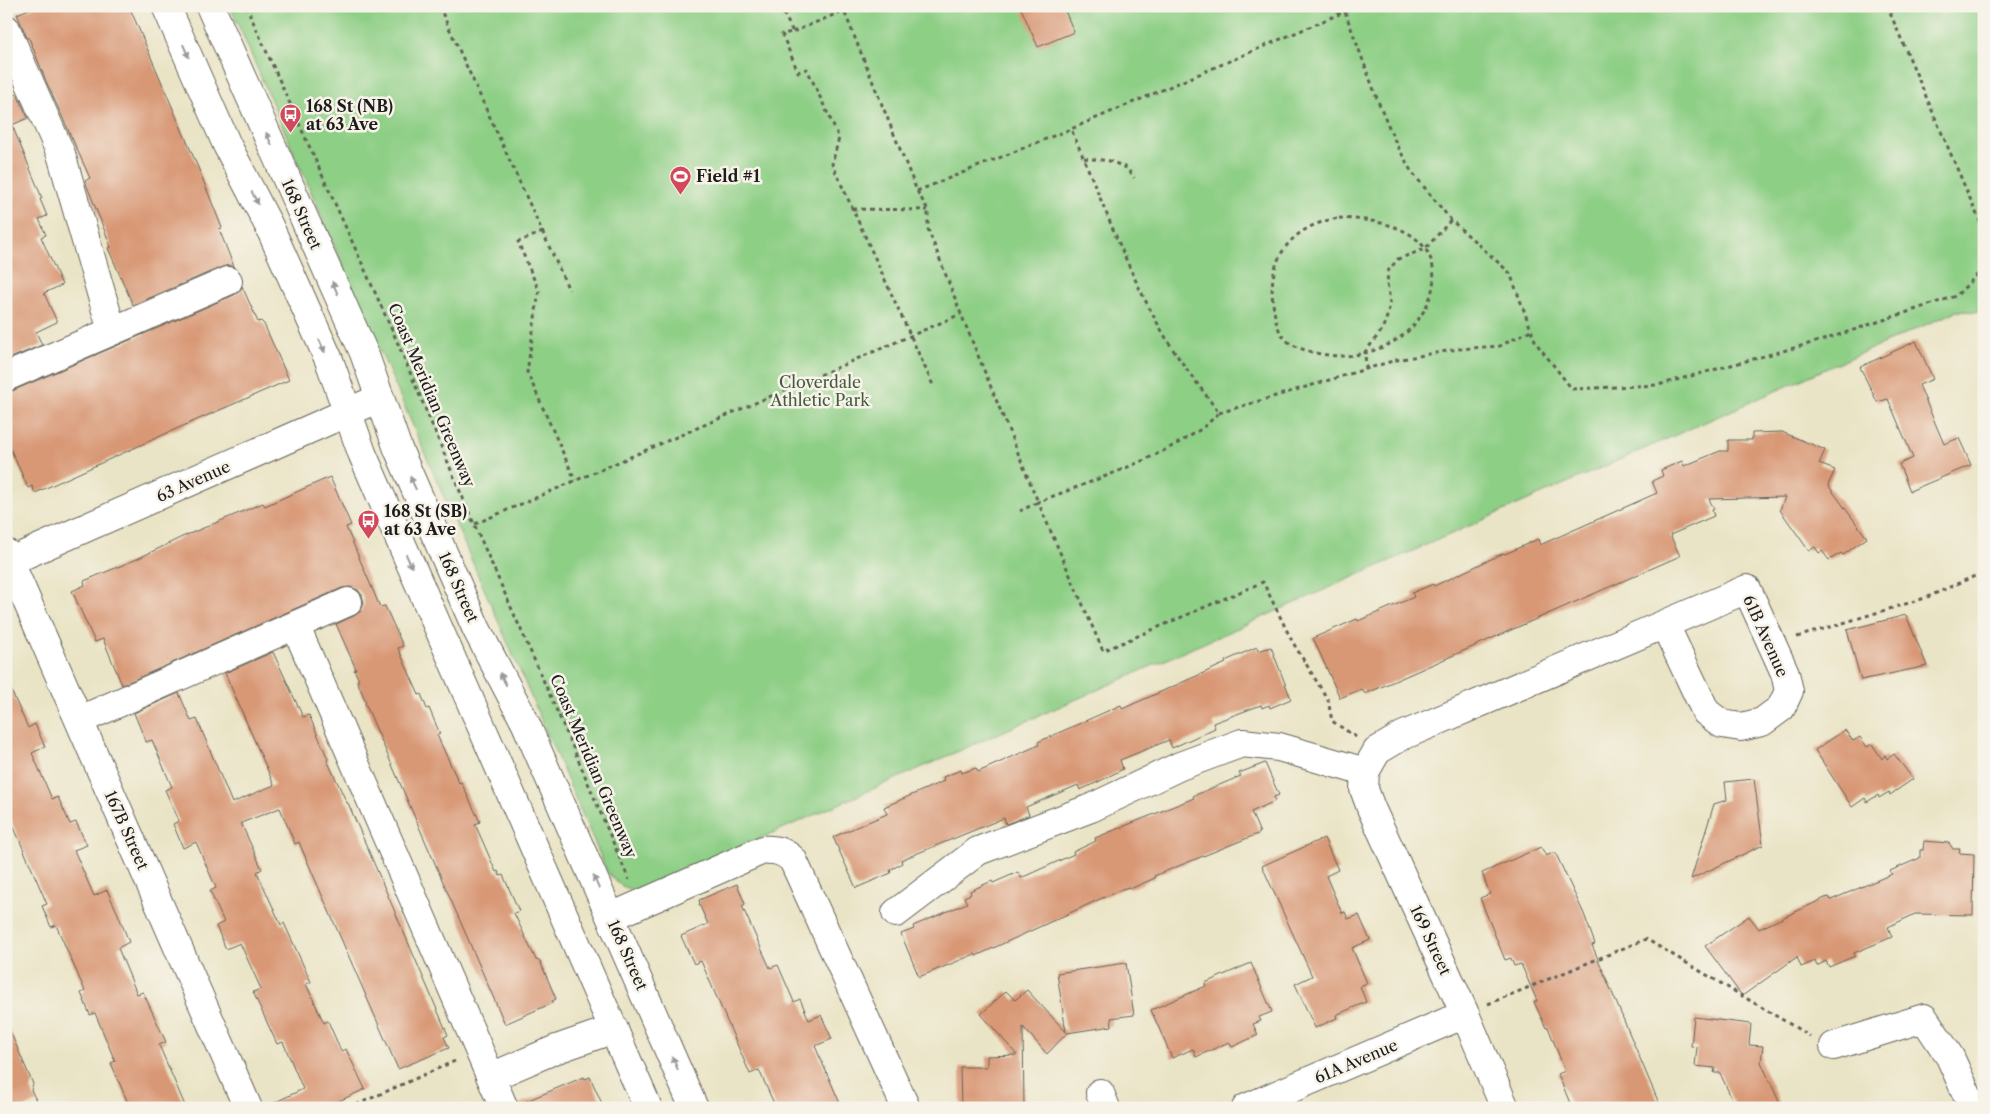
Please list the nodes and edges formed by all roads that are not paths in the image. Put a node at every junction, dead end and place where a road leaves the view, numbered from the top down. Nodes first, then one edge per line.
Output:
1 (166, 6) edge
2 (210, 8) edge
3 (6, 29) edge
4 (228, 281) dead end
5 (112, 331) junction
6 (6, 377) edge
7 (380, 398) junction
8 (347, 412) junction
9 (7, 559) edge
10 (348, 602) dead end
11 (1665, 625) junction
12 (296, 626) junction
13 (80, 720) junction
14 (1365, 772) junction
15 (896, 913) dead end
16 (611, 917) junction
17 (1465, 1014) junction
18 (614, 1029) junction
19 (1834, 1046) road end
20 (491, 1078) junction
21 (248, 1108) edge
22 (504, 1108) edge
23 (648, 1108) edge
24 (694, 1108) edge
25 (906, 1108) edge
26 (1246, 1108) edge
27 (1505, 1108) edge
28 (1973, 1108) edge

1 -> 8 street
7 -> 2 street, 168 Street
3 - 5 street
4 - 5 street
5 - 6 street
7 - 8 street, 63 Avenue
16 -> 7 street, 168 Street
8 - 9 street, 63 Avenue
8 -> 18 street
9 - 13 street, 167B Street
10 - 12 street
11 - 11 street, 61B Avenue
11 - 14 street, 61B Avenue
12 - 13 street
12 - 20 street
13 - 21 street, 167B Street
14 - 15 street
14 - 17 street, 169 Street
24 -> 16 street, 168 Street
16 - 25 street
17 - 26 street, 61A Avenue
17 - 27 street, 169 Street
18 - 20 street
18 - 23 street
19 - 28 street
20 - 22 street

